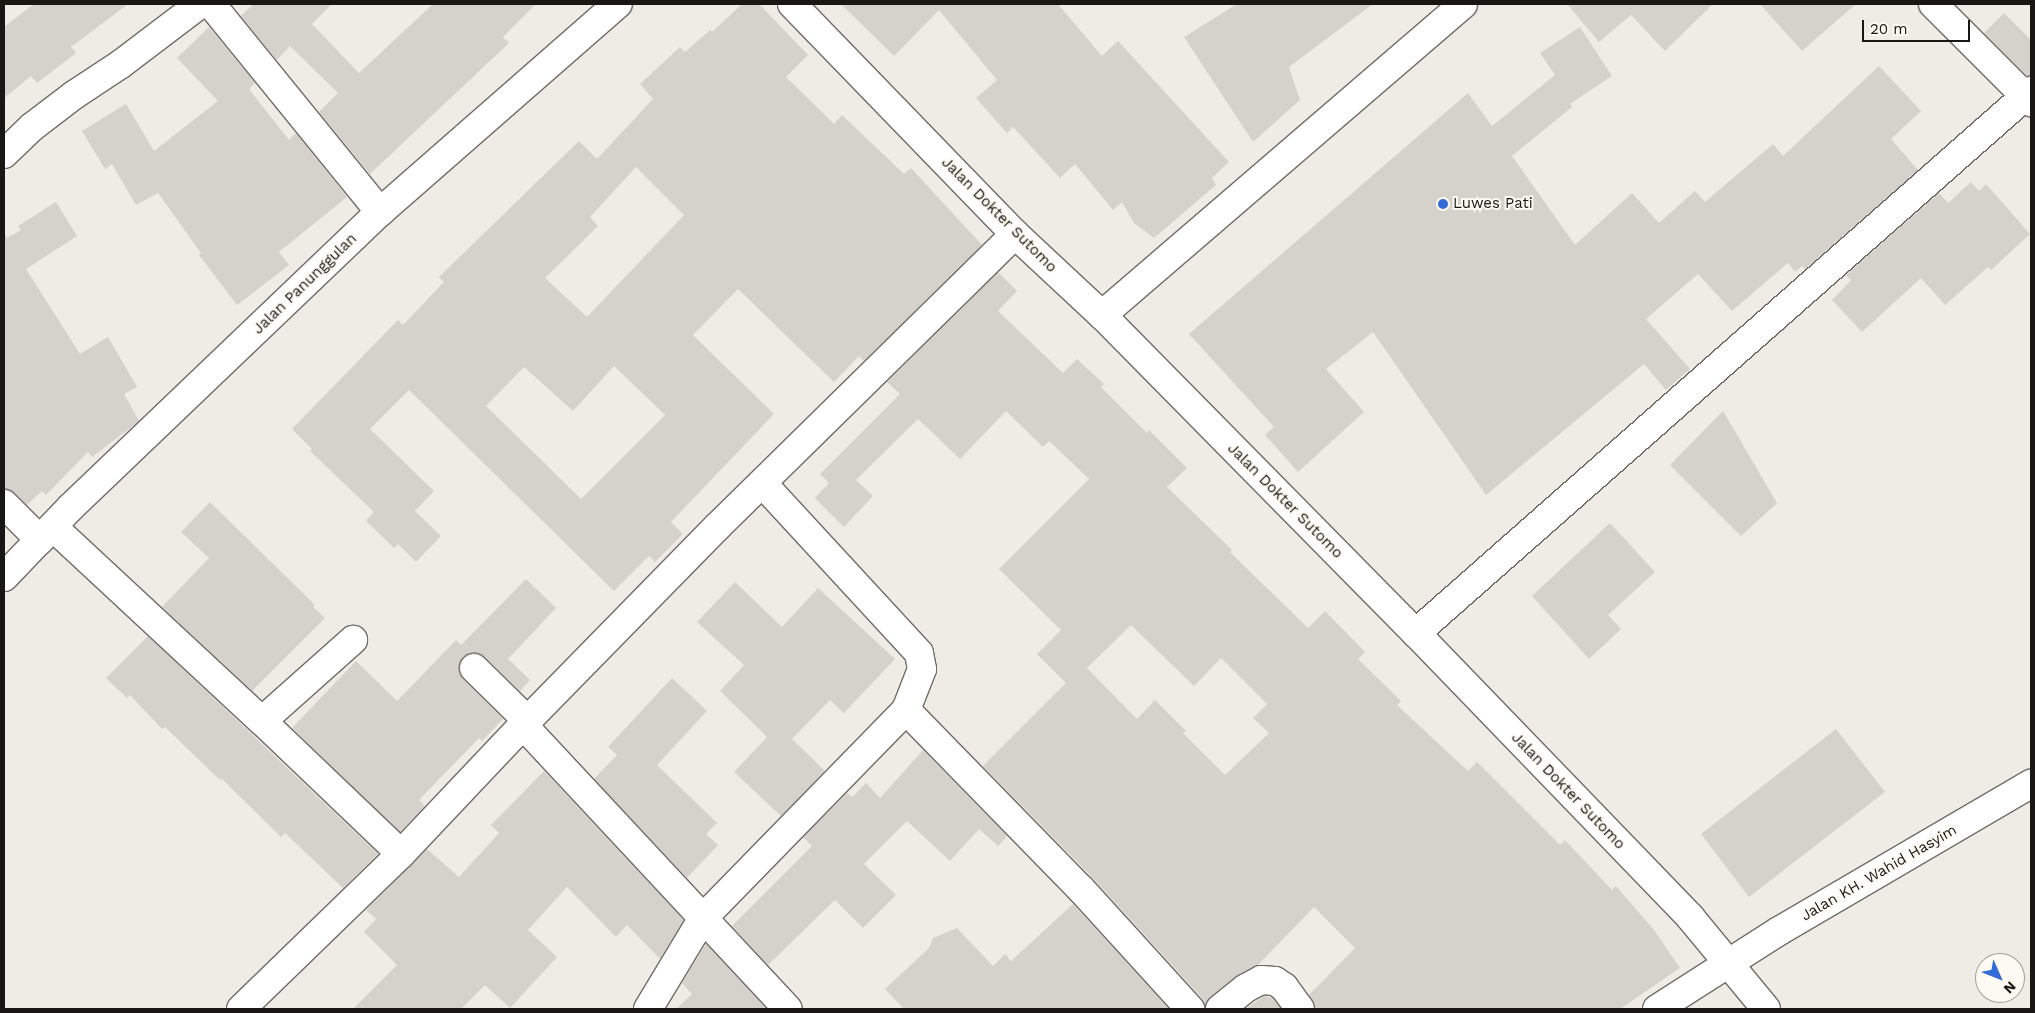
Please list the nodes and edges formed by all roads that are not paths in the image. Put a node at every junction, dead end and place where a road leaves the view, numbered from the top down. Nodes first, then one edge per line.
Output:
1 (200, 4) edge
2 (210, 4) edge
3 (618, 4) edge
4 (792, 4) edge
5 (1463, 4) edge
6 (1933, 4) edge
7 (2030, 96) edge
8 (4, 154) edge
9 (380, 212) junction
10 (1015, 234) junction
11 (1102, 315) junction
12 (762, 483) junction
13 (4, 504) edge
14 (46, 533) junction
15 (4, 577) edge
16 (1416, 634) junction
17 (353, 640) dead end
18 (474, 668) dead end
19 (906, 710) junction
20 (262, 721) junction
21 (525, 722) junction
22 (2031, 784) edge
23 (400, 854) junction
24 (703, 918) junction
25 (1728, 964) junction
26 (241, 1009) edge
27 (648, 1009) edge
28 (788, 1009) edge
29 (1190, 1009) edge
30 (1220, 1009) edge
31 (1300, 1009) edge
32 (1657, 1009) edge
33 (1766, 1009) edge

1 - 8 street
2 - 9 street
3 - 9 street, Jalan Panunggulan
4 - 10 street, Jalan Dokter Sutomo
5 - 11 street
6 - 7 street
7 - 16 street
9 - 14 street, Jalan Panunggulan
10 - 11 street, Jalan Dokter Sutomo
10 - 12 street
11 - 16 street, Jalan Dokter Sutomo
12 - 19 street
12 - 21 street
13 - 14 street
14 - 15 street, Jalan Panunggulan
14 - 20 street
16 - 25 street, Jalan Dokter Sutomo
17 - 20 street
18 - 21 street
19 - 24 street
19 - 29 street
20 - 23 street
21 - 23 street
21 - 24 street
22 - 25 street, Jalan KH. Wahid Hasyim
23 - 26 street
24 - 27 street
24 - 28 street
25 - 32 street, Jalan KH. Wahid Hasyim
25 - 33 street, Jalan Dokter Sutomo
30 - 31 street

